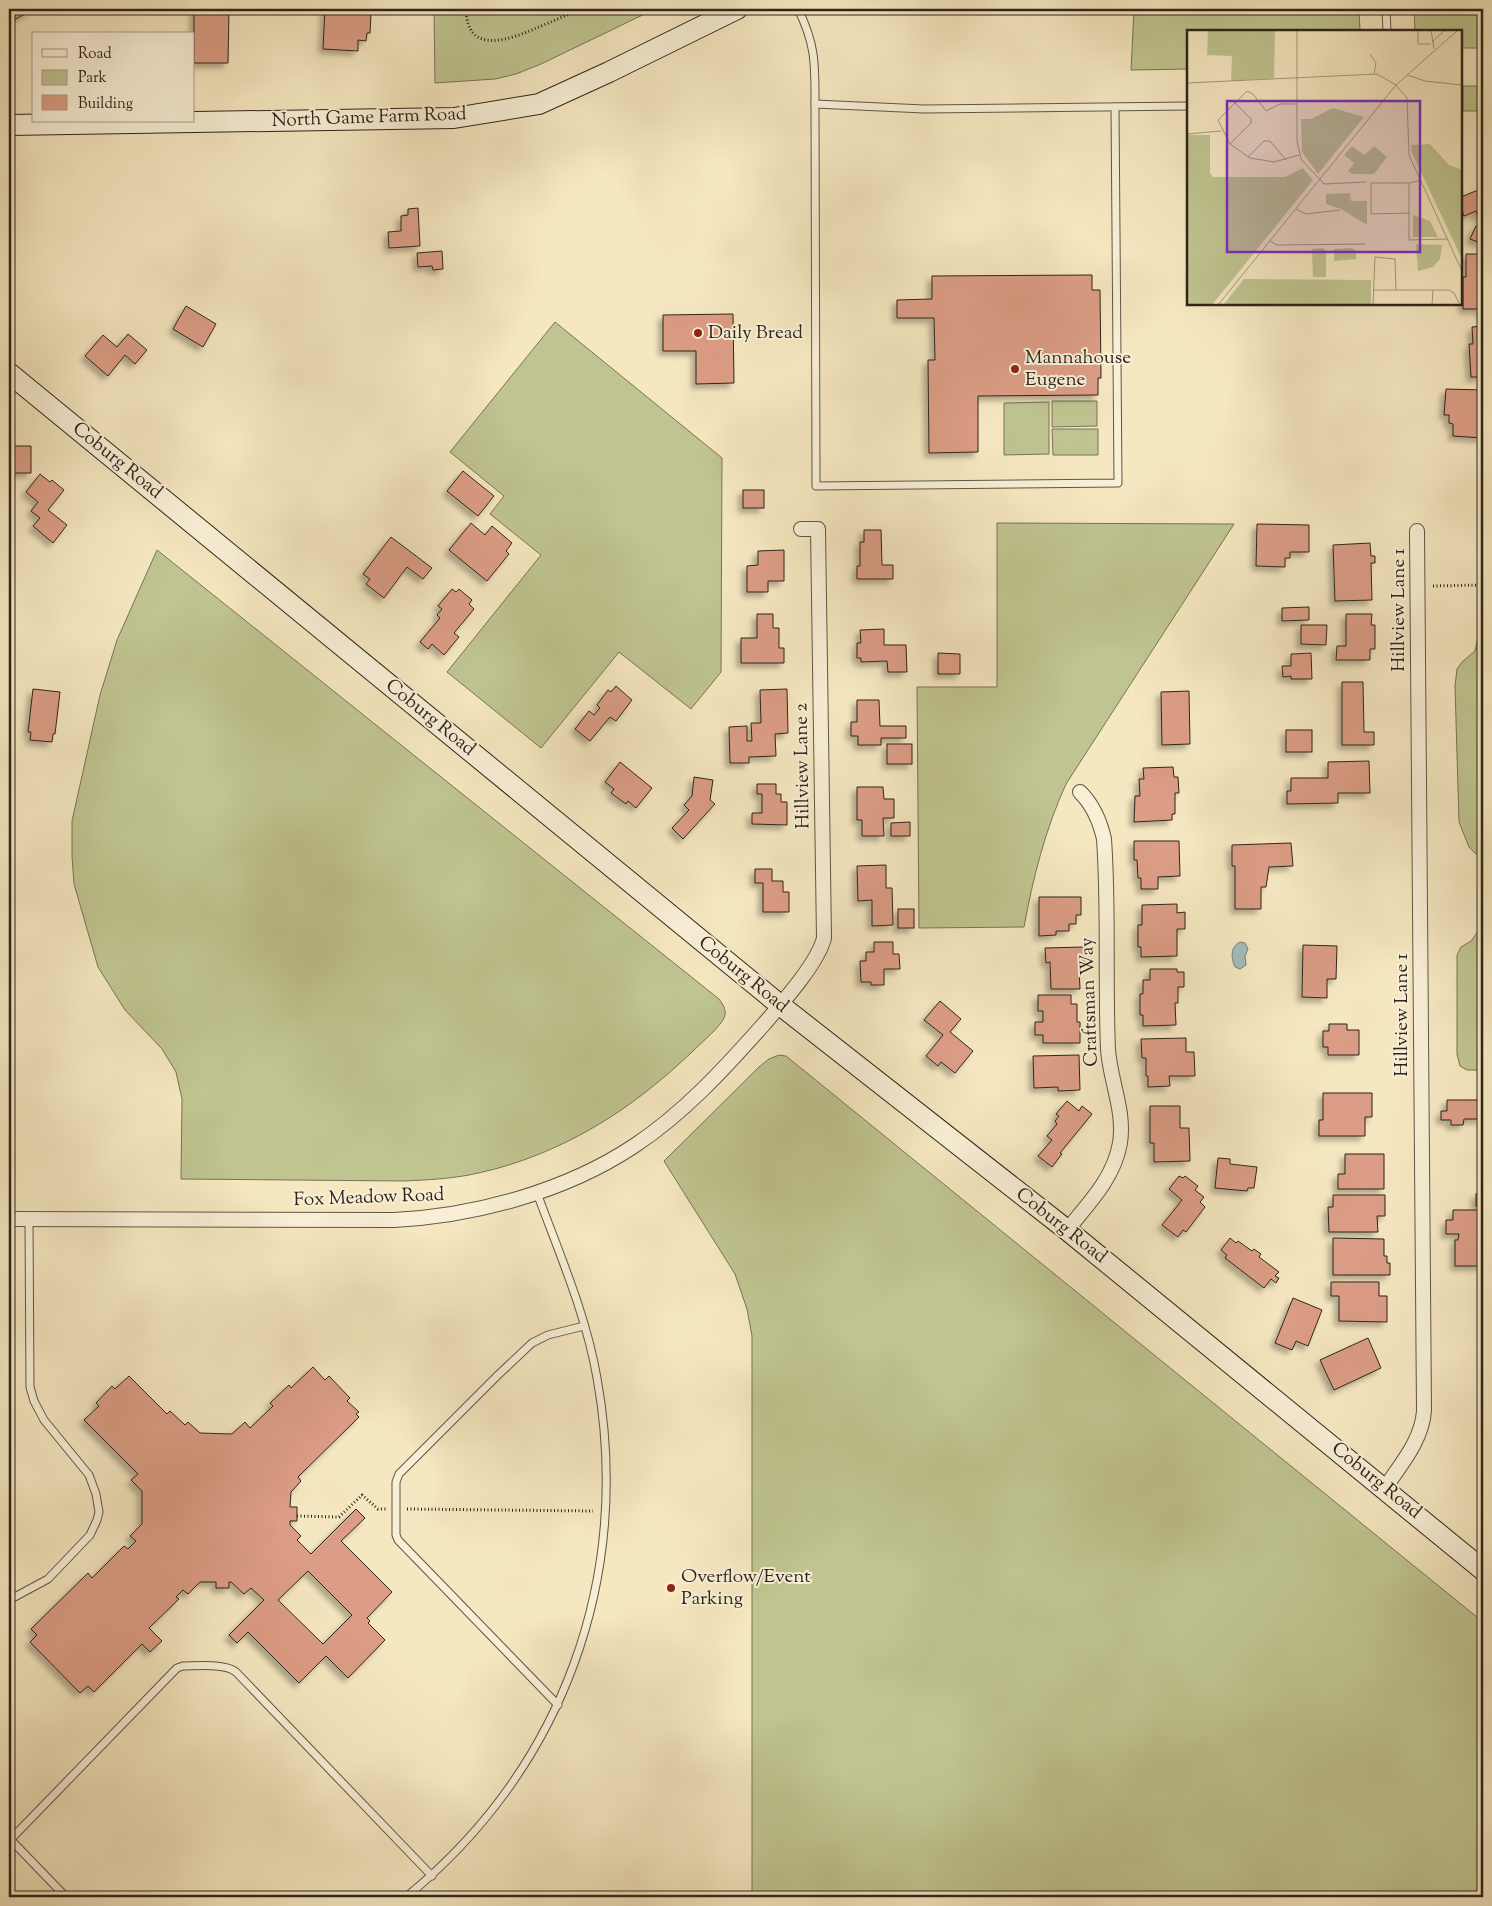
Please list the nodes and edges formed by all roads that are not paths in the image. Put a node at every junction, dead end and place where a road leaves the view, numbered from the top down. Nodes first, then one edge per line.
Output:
1 (737, 9) edge
2 (798, 9) edge
3 (1386, 9) edge
4 (1387, 30) edge
5 (814, 104) junction
6 (1187, 106) edge
7 (1115, 107) junction
8 (9, 125) edge
9 (9, 373) edge
10 (801, 529) dead end
11 (1417, 531) dead end
12 (1080, 792) dead end
13 (780, 1005) junction
14 (537, 1192) junction
15 (9, 1219) edge
16 (29, 1219) junction
17 (1067, 1230) junction
18 (584, 1326) junction
19 (1385, 1488) junction
20 (1483, 1570) edge
21 (9, 1600) edge
22 (558, 1705) junction
23 (9, 1839) edge
24 (432, 1876) junction
25 (66, 1897) edge
26 (406, 1897) edge

1 - 8 main road, North Game Farm Road
2 - 5 lane
3 - 4 lane
5 - 7 lane
5 - 7 lane
6 - 7 lane
9 - 13 main road, Coburg Road
10 - 13 street, Hillview Lane 2
11 - 19 street, Hillview Lane 1
12 - 17 street, Craftsman Way
13 - 14 street, Fox Meadow Road
13 - 17 main road, Coburg Road
14 - 16 street, Fox Meadow Road
14 - 18 lane
15 - 16 street, Fox Meadow Road
16 - 21 lane
17 - 19 main road, Coburg Road
18 - 22 lane
18 - 22 lane
19 - 20 main road, Coburg Road
22 - 24 lane
23 - 24 lane
23 - 25 lane
24 - 26 lane

